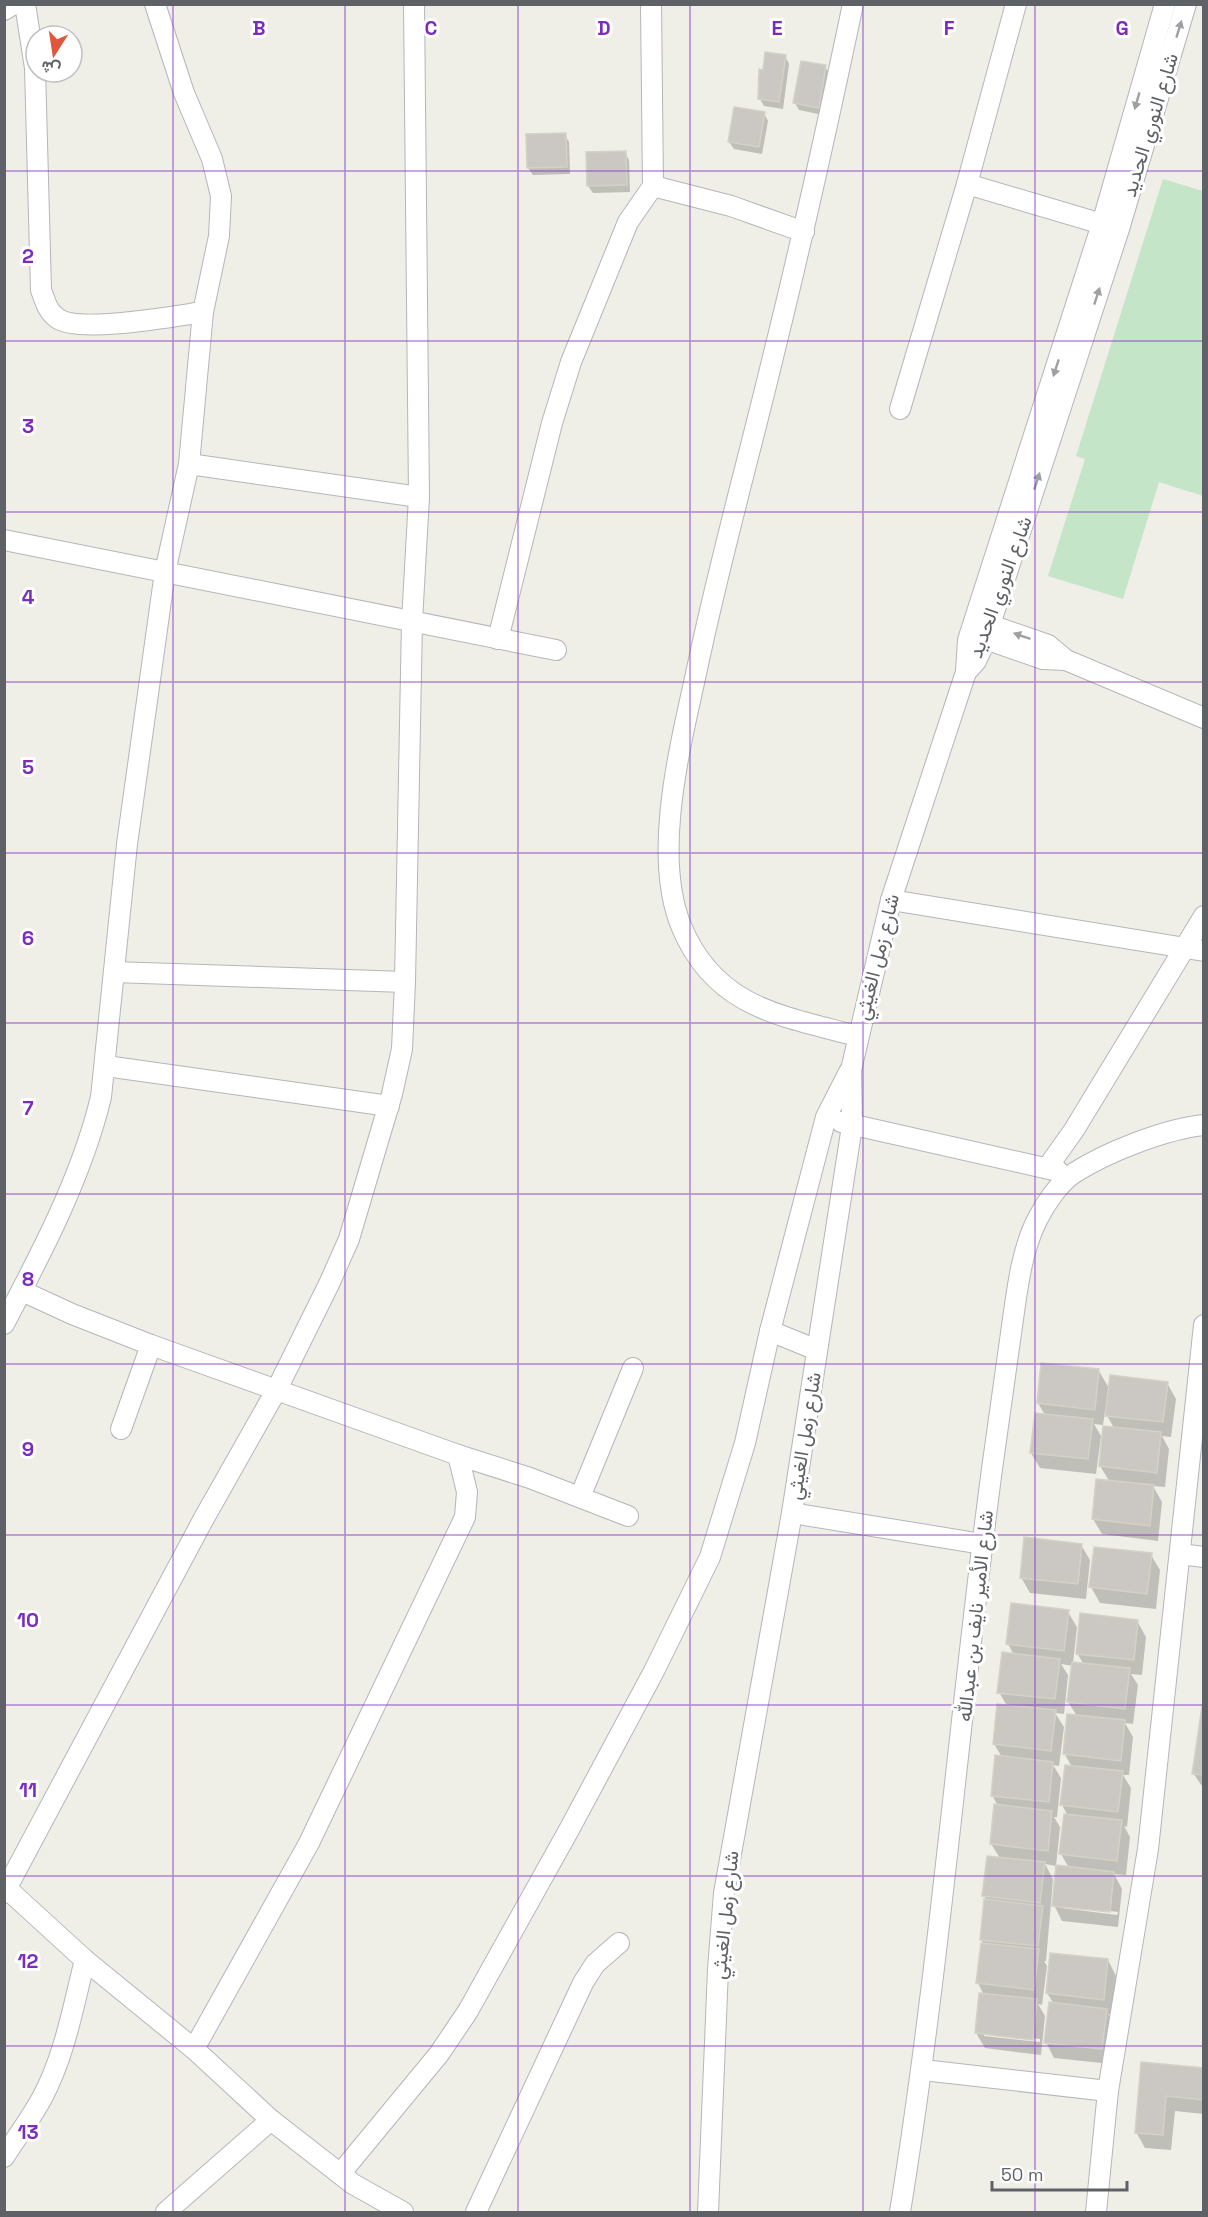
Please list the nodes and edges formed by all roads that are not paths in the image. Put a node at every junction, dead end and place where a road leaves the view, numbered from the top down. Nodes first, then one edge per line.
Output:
1 (15, 4) edge
2 (26, 4) edge
3 (155, 4) edge
4 (414, 4) edge
5 (651, 4) edge
6 (853, 4) edge
7 (1016, 4) edge
8 (1165, 4) edge
9 (1186, 4) edge
10 (4, 10) edge
11 (967, 184) junction
12 (653, 186) junction
13 (1102, 224) junction
14 (804, 232) junction
15 (203, 312) junction
16 (900, 409) dead end
17 (189, 464) junction
18 (420, 497) junction
19 (4, 540) edge
20 (165, 572) junction
21 (412, 621) junction
22 (980, 629) junction
23 (498, 639) junction
24 (556, 650) dead end
25 (966, 672) joint
26 (1203, 718) edge
27 (891, 900) junction
28 (1203, 915) edge
29 (1195, 949) edge
30 (114, 972) junction
31 (405, 982) junction
32 (857, 1036) junction
33 (106, 1066) junction
34 (851, 1070) junction
35 (388, 1106) junction
36 (826, 1117) junction
37 (1203, 1125) edge
38 (852, 1126) junction
39 (1047, 1168) junction
40 (1072, 1174) junction
41 (22, 1291) junction
42 (4, 1324) edge
43 (1203, 1325) edge
44 (770, 1331) junction
45 (151, 1345) junction
46 (817, 1350) junction
47 (633, 1368) dead end
48 (277, 1389) junction
49 (121, 1429) dead end
50 (458, 1455) junction
51 (580, 1497) junction
52 (792, 1513) junction
53 (628, 1516) dead end
54 (982, 1544) junction
55 (1180, 1554) junction
56 (1203, 1557) edge
57 (5, 1889) edge
58 (619, 1943) dead end
59 (85, 1960) junction
60 (194, 2049) junction
61 (923, 2070) junction
62 (1108, 2091) junction
63 (271, 2120) junction
64 (4, 2157) edge
65 (340, 2174) junction
66 (165, 2212) edge
67 (403, 2212) edge
68 (476, 2212) edge
69 (708, 2212) edge
70 (900, 2212) edge
71 (1096, 2212) edge

1 - 10 street
2 - 15 street
3 - 15 street
4 - 18 street
5 - 12 street
6 - 14 street
7 - 11 street
8 -> 13 street, شارع النوري الحديد
22 -> 9 street, شارع النوري الحديد
11 - 13 street
11 - 16 street
12 - 14 street
12 - 23 street
13 -> 22 street, شارع النوري الحديد
14 - 32 street
15 - 17 street
17 - 18 street
17 - 20 street
18 - 21 street
19 - 20 street
20 - 21 street
20 - 30 street
21 - 23 street
21 - 31 street
22 - 25 street, شارع النوري الحديد
22 - 26 street
23 - 24 street
25 - 27 street, شارع زمل الغيثي
27 - 29 street
27 - 32 street, شارع زمل الغيثي
28 - 29 street
29 - 39 street
30 - 31 street
30 - 33 street
31 - 35 street
32 - 34 street, شارع زمل الغيثي
33 - 35 street
33 - 41 street
34 - 36 street
34 - 38 street, شارع زمل الغيثي
35 - 48 street
36 - 38 street
36 - 44 street
37 - 40 street, شارع الأمير نايف بن عبدالله
38 - 39 street
38 - 46 street, شارع زمل الغيثي
39 - 40 street
40 - 54 street, شارع الأمير نايف بن عبدالله
41 - 42 street
41 - 45 street
43 - 55 street
44 - 46 street
44 - 65 street
45 - 48 street
45 - 49 street
46 - 52 street, شارع زمل الغيثي
47 - 51 street
48 - 50 street
48 - 57 street
50 - 51 street
50 - 60 street
51 - 53 street
52 - 54 street
52 - 69 street, شارع زمل الغيثي
54 - 61 street, شارع الأمير نايف بن عبدالله
55 - 56 street
55 - 62 street
57 - 59 street
58 - 68 street
59 - 60 street
59 - 64 street
60 - 63 street
61 - 62 street
61 - 70 street, شارع الأمير نايف بن عبدالله
62 - 71 street
63 - 65 street
63 - 66 street
65 - 67 street

